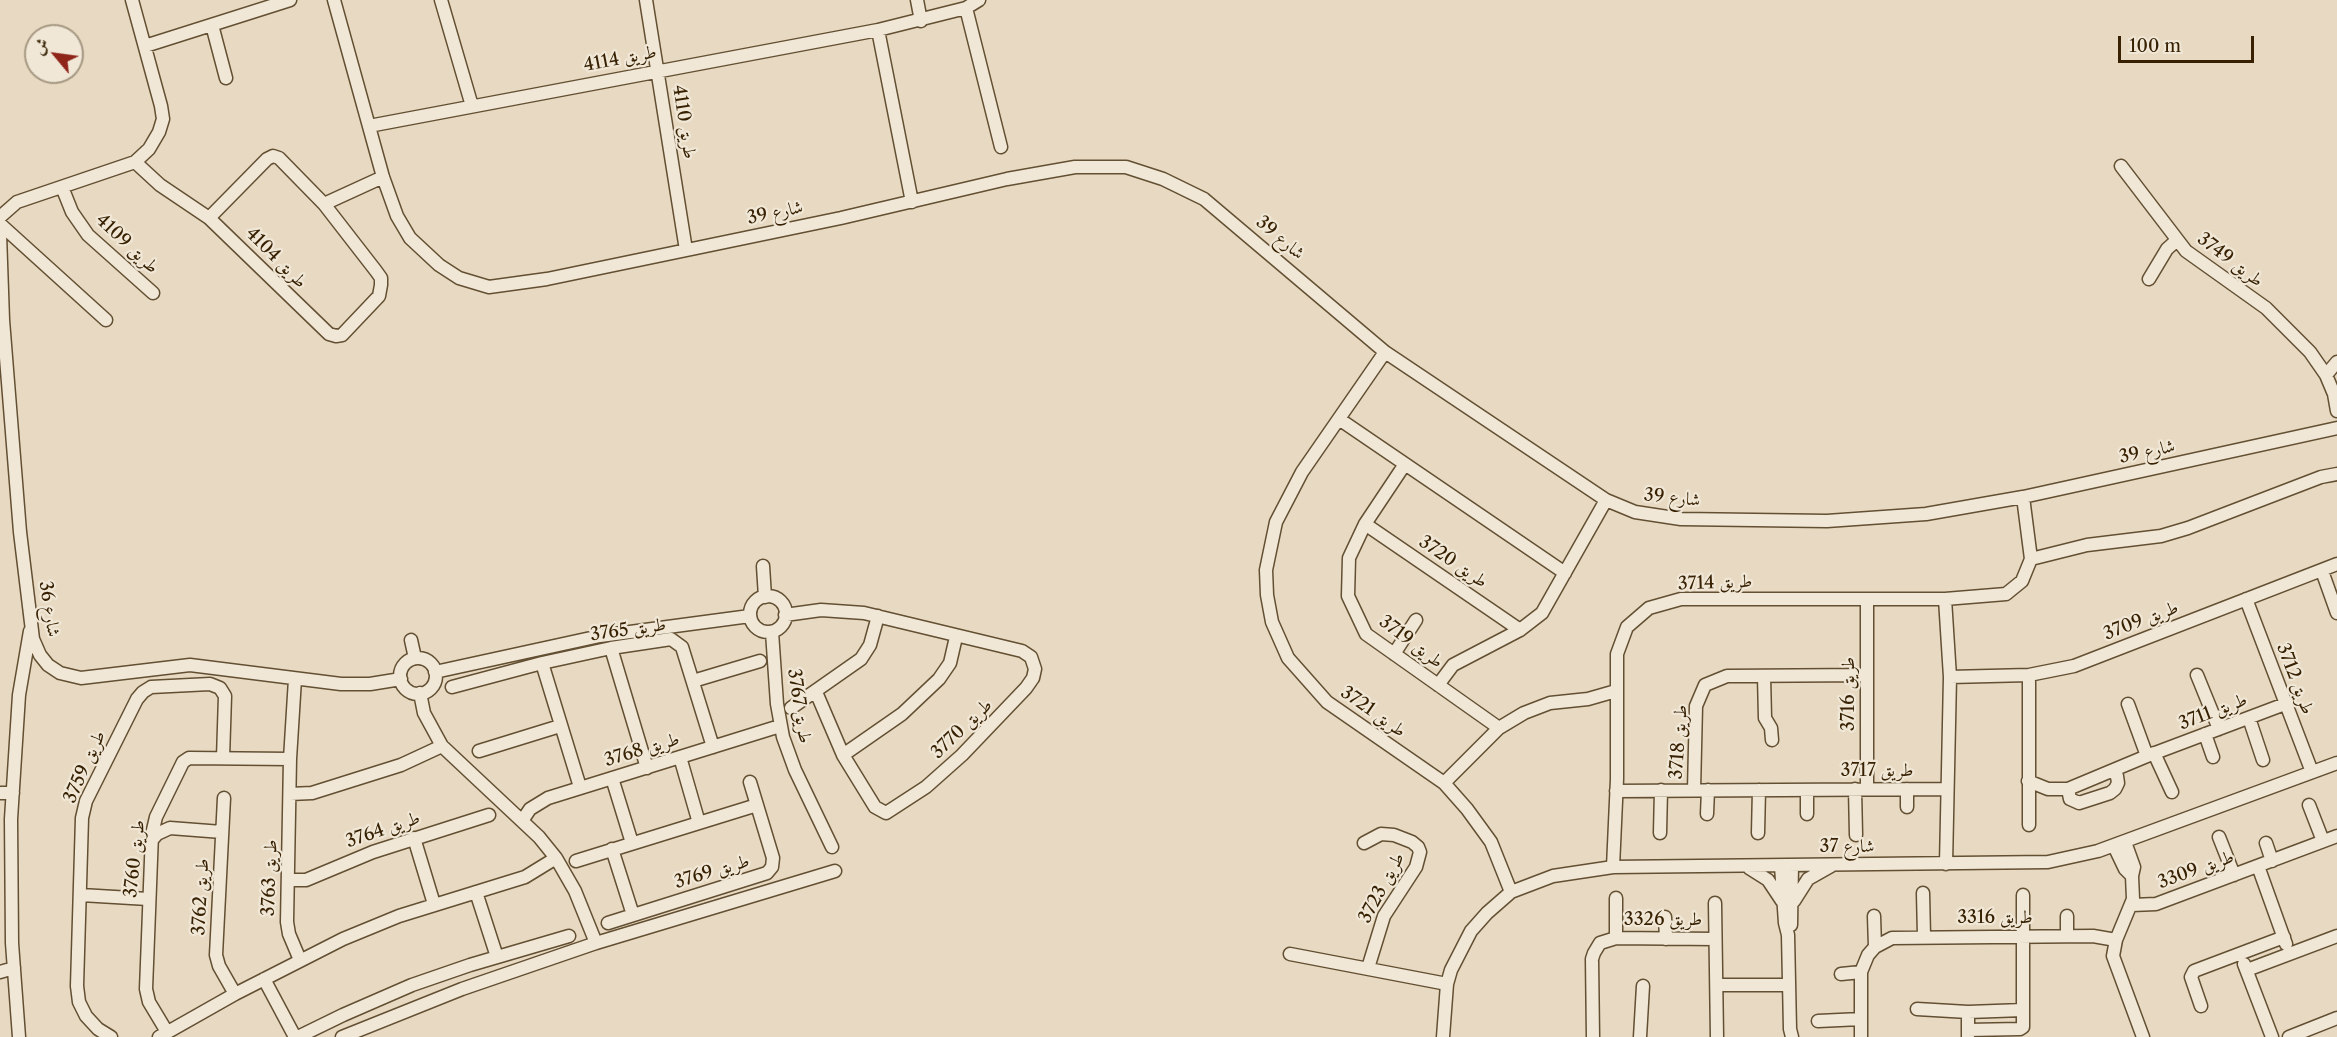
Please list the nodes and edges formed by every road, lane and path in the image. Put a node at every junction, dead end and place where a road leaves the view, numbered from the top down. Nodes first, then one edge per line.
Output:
1 (132, 0) edge
2 (290, 0) edge
3 (334, 0) edge
4 (441, 0) edge
5 (646, 0) edge
6 (917, 0) edge
7 (979, 0) edge
8 (966, 8) junction
9 (921, 21) junction
10 (212, 25) junction
11 (878, 30) junction
12 (145, 46) junction
13 (657, 70) junction
14 (226, 78) dead end
15 (472, 106) junction
16 (369, 126) junction
17 (1001, 147) dead end
18 (135, 162) junction
19 (2121, 166) dead end
20 (383, 177) junction
21 (62, 187) junction
22 (0, 201) edge
23 (17, 202) junction
24 (912, 202) junction
25 (324, 204) junction
26 (0, 217) edge
27 (209, 218) junction
28 (0, 224) edge
29 (0, 234) edge
30 (2177, 240) junction
31 (686, 250) junction
32 (2150, 279) dead end
33 (153, 293) dead end
34 (106, 320) dead end
35 (1385, 352) junction
36 (2337, 362) edge
37 (2326, 375) junction
38 (5, 411) edge
39 (2337, 411) edge
40 (1339, 419) junction
41 (2337, 428) edge
42 (1405, 464) junction
43 (2337, 474) edge
44 (2024, 497) junction
45 (1606, 500) junction
46 (1365, 524) junction
47 (2031, 559) junction
48 (2337, 564) edge
49 (763, 566) dead end
50 (2322, 571) junction
51 (1565, 573) junction
52 (765, 597) junction
53 (1868, 599) junction
54 (1945, 599) junction
55 (2246, 599) junction
56 (2337, 613) edge
57 (785, 615) junction
58 (750, 616) junction
59 (878, 616) junction
60 (1416, 620) dead end
61 (31, 627) junction
62 (1520, 630) junction
63 (772, 632) junction
64 (956, 637) junction
65 (411, 640) dead end
66 (611, 648) junction
67 (1394, 654) junction
68 (415, 658) junction
69 (760, 661) dead end
70 (542, 663) junction
71 (435, 672) junction
72 (1867, 675) junction
73 (2029, 675) junction
74 (2197, 675) dead end
75 (1764, 676) junction
76 (1950, 677) junction
77 (295, 679) junction
78 (401, 679) junction
79 (693, 681) junction
80 (1438, 685) junction
81 (452, 687) dead end
82 (1616, 691) junction
83 (816, 692) junction
84 (420, 693) junction
85 (2128, 704) dead end
86 (2285, 704) junction
87 (791, 708) dead end
88 (2248, 718) junction
89 (560, 726) junction
90 (780, 726) junction
91 (1499, 728) junction
92 (2219, 729) junction
93 (2205, 734) junction
94 (1772, 740) dead end
95 (442, 746) junction
96 (713, 747) junction
97 (479, 751) dead end
98 (2151, 754) junction
99 (843, 755) junction
100 (680, 757) junction
101 (2213, 757) dead end
102 (223, 758) junction
103 (290, 759) junction
104 (2263, 760) dead end
105 (2337, 763) edge
106 (646, 768) junction
107 (2112, 772) junction
108 (2312, 772) junction
109 (612, 778) junction
110 (2028, 781) junction
111 (750, 782) dead end
112 (1444, 783) junction
113 (580, 787) junction
114 (1861, 789) junction
115 (1907, 789) junction
116 (1946, 789) junction
117 (2068, 789) junction
118 (1616, 790) junction
119 (1661, 790) junction
120 (1694, 790) junction
121 (1708, 790) junction
122 (1759, 790) junction
123 (1807, 790) junction
124 (2172, 792) dead end
125 (0, 793) edge
126 (13, 793) junction
127 (290, 794) junction
128 (224, 798) dead end
129 (757, 805) junction
130 (2309, 805) dead end
131 (1908, 807) dead end
132 (158, 812) junction
133 (1707, 814) dead end
134 (1807, 814) dead end
135 (489, 815) dead end
136 (522, 821) junction
137 (699, 823) junction
138 (2029, 825) dead end
139 (170, 828) junction
140 (222, 832) junction
141 (1660, 833) dead end
142 (1758, 833) dead end
143 (2146, 834) junction
144 (1856, 835) dead end
145 (2337, 836) edge
146 (2218, 837) dead end
147 (414, 838) junction
148 (152, 841) junction
149 (2323, 841) junction
150 (632, 843) junction
151 (1364, 843) dead end
152 (2266, 843) dead end
153 (2120, 844) junction
154 (832, 847) dead end
155 (612, 849) junction
156 (556, 858) junction
157 (576, 861) dead end
158 (2272, 861) junction
159 (1946, 864) junction
160 (1834, 865) junction
161 (1745, 866) junction
162 (1787, 866) junction
163 (2258, 866) junction
164 (1612, 867) junction
165 (835, 871) dead end
166 (2133, 872) junction
167 (2234, 875) junction
168 (6, 879) edge
169 (289, 880) junction
170 (476, 892) junction
171 (1511, 892) junction
172 (1923, 893) dead end
173 (81, 895) junction
174 (2023, 895) dead end
175 (148, 898) junction
176 (1616, 898) dead end
177 (1715, 903) dead end
178 (434, 904) junction
179 (1788, 904) junction
180 (2132, 904) junction
181 (633, 915) junction
182 (1874, 916) dead end
183 (2067, 916) dead end
184 (1665, 917) dead end
185 (608, 923) dead end
186 (569, 936) dead end
187 (1924, 936) junction
188 (2022, 936) junction
189 (2067, 936) junction
190 (2337, 936) edge
191 (2284, 937) junction
192 (1616, 938) junction
193 (1666, 939) junction
194 (1715, 939) junction
195 (2116, 940) junction
196 (596, 943) junction
197 (1875, 947) junction
198 (1290, 954) dead end
199 (2240, 954) junction
200 (2290, 954) junction
201 (497, 957) junction
202 (300, 960) junction
203 (14, 968) junction
204 (1368, 968) junction
205 (2247, 970) junction
206 (0, 972) edge
207 (1861, 972) junction
208 (1841, 974) dead end
209 (264, 979) junction
210 (1447, 984) junction
211 (1717, 985) junction
212 (1789, 985) junction
213 (1643, 986) dead end
214 (235, 994) junction
215 (2201, 1006) dead end
216 (1917, 1009) dead end
217 (2023, 1010) junction
218 (1968, 1012) junction
219 (2337, 1018) edge
220 (1861, 1020) junction
221 (1818, 1021) dead end
222 (2318, 1032) edge
223 (1790, 1034) edge
224 (1968, 1034) edge
225 (163, 1035) edge
226 (19, 1037) edge
227 (111, 1037) edge
228 (296, 1037) edge
229 (342, 1037) edge
230 (1443, 1037) edge
231 (1593, 1037) edge
232 (1640, 1037) edge
233 (1717, 1037) edge
234 (1861, 1037) edge
235 (2143, 1037) edge
236 (2272, 1037) edge
237 (2289, 1037) edge

1 - 12 street
2 - 10 street
3 - 16 street, شارع 39
4 - 15 street
5 - 13 street, طريق 4110
6 - 9 street
7 - 8 street, طريق 4114
8 - 9 street, طريق 4114
8 - 17 street
9 - 11 street, طريق 4114
10 - 12 street
10 - 14 street
11 - 13 street, طريق 4114
11 - 24 street
12 - 18 street
13 - 15 street, طريق 4114
13 - 31 street, طريق 4110
15 - 16 street, طريق 4114
16 - 20 street, شارع 39
18 - 21 street
18 - 27 street, طريق 4104
19 - 30 street, طريق 3749
20 - 25 street
20 - 31 street, شارع 39
21 - 23 street
21 - 33 street, طريق 4109
22 - 23 street
23 - 26 street
24 - 31 street, شارع 39
24 - 35 street, شارع 39
25 - 27 street
25 - 27 street, طريق 4104
28 - 34 street
29 - 38 street, شارع 36
30 - 32 street
30 - 37 street, طريق 3749
35 - 40 street, طريق 3721
35 - 45 street, شارع 39
36 - 37 street
37 - 39 street, طريق 3749
38 - 61 street, شارع 36
40 - 42 street
40 - 112 street, طريق 3721
41 - 44 street, شارع 39
42 - 46 street, طريق 3719
42 - 51 street
43 - 47 street
44 - 45 street, شارع 39
44 - 47 street
45 - 51 street
46 - 62 street, طريق 3720
46 - 67 street, طريق 3719
47 - 54 street, طريق 3714
48 - 50 street, طريق 3709
49 - 52 street
50 - 55 street, طريق 3709
50 - 56 street
51 - 62 street
52 - 57 street
52 - 58 street
53 - 54 street, طريق 3714
53 - 72 street, طريق 3716
53 - 82 street, طريق 3714
54 - 76 street
55 - 73 street, طريق 3709
55 - 86 street, طريق 3712
57 - 59 street, طريق 3770
57 - 63 street
58 - 63 street
58 - 71 street
59 - 64 street, طريق 3770
59 - 83 street
60 - 67 street
61 - 77 street, شارع 36
61 - 126 street
62 - 80 street
63 - 90 street, طريق 3767
64 - 99 street
64 - 99 street, طريق 3770
65 - 68 street
66 - 70 street, طريق 3765
66 - 79 street, طريق 3765
66 - 106 street
67 - 80 street, طريق 3719
68 - 71 street
68 - 78 street
69 - 79 street
70 - 81 street, طريق 3765
70 - 89 street
71 - 84 street
72 - 75 street, طريق 3718
72 - 114 street, طريق 3716
73 - 76 street, طريق 3709
73 - 110 street
74 - 92 street
75 - 94 street
75 - 120 street, طريق 3718
76 - 116 street
77 - 78 street, شارع 36
77 - 103 street, طريق 3763
78 - 84 street
79 - 96 street, طريق 3765
80 - 91 street, طريق 3719
82 - 91 street
82 - 118 street, طريق 3714
83 - 87 street
83 - 99 street, طريق 3770
84 - 95 street
85 - 98 street
86 - 88 street, طريق 3711
86 - 108 street, طريق 3712
88 - 92 street, طريق 3711
88 - 104 street
89 - 97 street
89 - 113 street
90 - 96 street, طريق 3768
90 - 154 street, طريق 3767
91 - 112 street
92 - 93 street, طريق 3711
93 - 98 street, طريق 3711
93 - 101 street
95 - 127 street
95 - 136 street
96 - 100 street, طريق 3768
98 - 107 street, طريق 3711
98 - 124 street
100 - 106 street, طريق 3768
100 - 137 street
102 - 103 street, طريق 3760
102 - 132 street, طريق 3760
102 - 173 street, طريق 3759
103 - 127 street, طريق 3763
105 - 108 street, شارع 37
106 - 109 street, طريق 3768
107 - 117 street, طريق 3711
107 - 117 street
108 - 143 street, شارع 37
109 - 113 street, طريق 3768
109 - 150 street
110 - 117 street, طريق 3711
110 - 138 street
111 - 129 street, طريق 3769
112 - 171 street, طريق 3721
113 - 136 street, طريق 3768
114 - 115 street, طريق 3717
114 - 123 street, طريق 3717
114 - 144 street, طريق 3716
115 - 116 street, طريق 3717
115 - 131 street
116 - 159 street
118 - 119 street, طريق 3717
118 - 164 street, طريق 3714
119 - 120 street, طريق 3717
119 - 141 street
120 - 121 street, طريق 3717
121 - 122 street, طريق 3717
121 - 133 street
122 - 123 street, طريق 3717
122 - 142 street
123 - 134 street
125 - 126 street
126 - 168 street
127 - 169 street, طريق 3763
128 - 140 street, طريق 3762
129 - 137 street
129 - 181 street, طريق 3769
130 - 149 street
132 - 139 street
132 - 148 street, طريق 3760
135 - 147 street, طريق 3764
136 - 156 street
137 - 150 street
139 - 140 street
139 - 148 street
140 - 214 street, طريق 3762
143 - 153 street, شارع 37
143 - 166 street
145 - 149 street, طريق 3309
146 - 167 street
147 - 169 street, طريق 3764
147 - 178 street
148 - 175 street, طريق 3760
149 - 158 street, طريق 3309
150 - 155 street
151 - 204 street, طريق 3723
152 - 158 street
153 - 159 street, شارع 37
153 - 166 street
155 - 157 street
155 - 181 street
156 - 170 street
156 - 196 street
158 - 163 street, طريق 3309
159 - 160 street, شارع 37
160 - 162 street, شارع 37
160 - 179 street
161 - 162 street, شارع 37
161 - 164 street, شارع 37
161 - 179 street
162 - 179 street
163 - 167 street, طريق 3309
163 - 191 street
164 - 171 street, شارع 37
165 - 196 street
166 - 180 street
167 - 180 street, طريق 3309
168 - 203 street
169 - 202 street, طريق 3763
170 - 178 street
170 - 201 street
171 - 210 street, شارع 37
172 - 187 street
173 - 175 street
173 - 227 street, طريق 3759
174 - 188 street
175 - 225 street, طريق 3760
176 - 192 street
177 - 194 street
178 - 202 street
179 - 212 street
180 - 195 street
181 - 185 street, طريق 3769
182 - 197 street
183 - 189 street
184 - 193 street
186 - 201 street
187 - 188 street, طريق 3316
187 - 197 street, طريق 3316
188 - 189 street, طريق 3316
188 - 217 street
189 - 195 street, طريق 3316
190 - 200 street
191 - 199 street
191 - 200 street
192 - 193 street, طريق 3326
192 - 231 street, طريق 3326
193 - 194 street, طريق 3326
194 - 211 street
195 - 235 street
196 - 229 street
197 - 207 street
198 - 204 street
199 - 205 street
199 - 215 street
200 - 205 street
201 - 228 street
202 - 209 street
203 - 206 street
203 - 226 street
204 - 210 street
205 - 236 street
207 - 208 street
207 - 220 street
209 - 214 street
209 - 228 street
210 - 230 street, شارع 37
211 - 212 street
211 - 233 street
212 - 223 street
213 - 232 street
214 - 225 street
216 - 218 street
217 - 218 street
217 - 224 street
218 - 224 street
219 - 222 street
220 - 221 street
220 - 234 street
222 - 237 street

